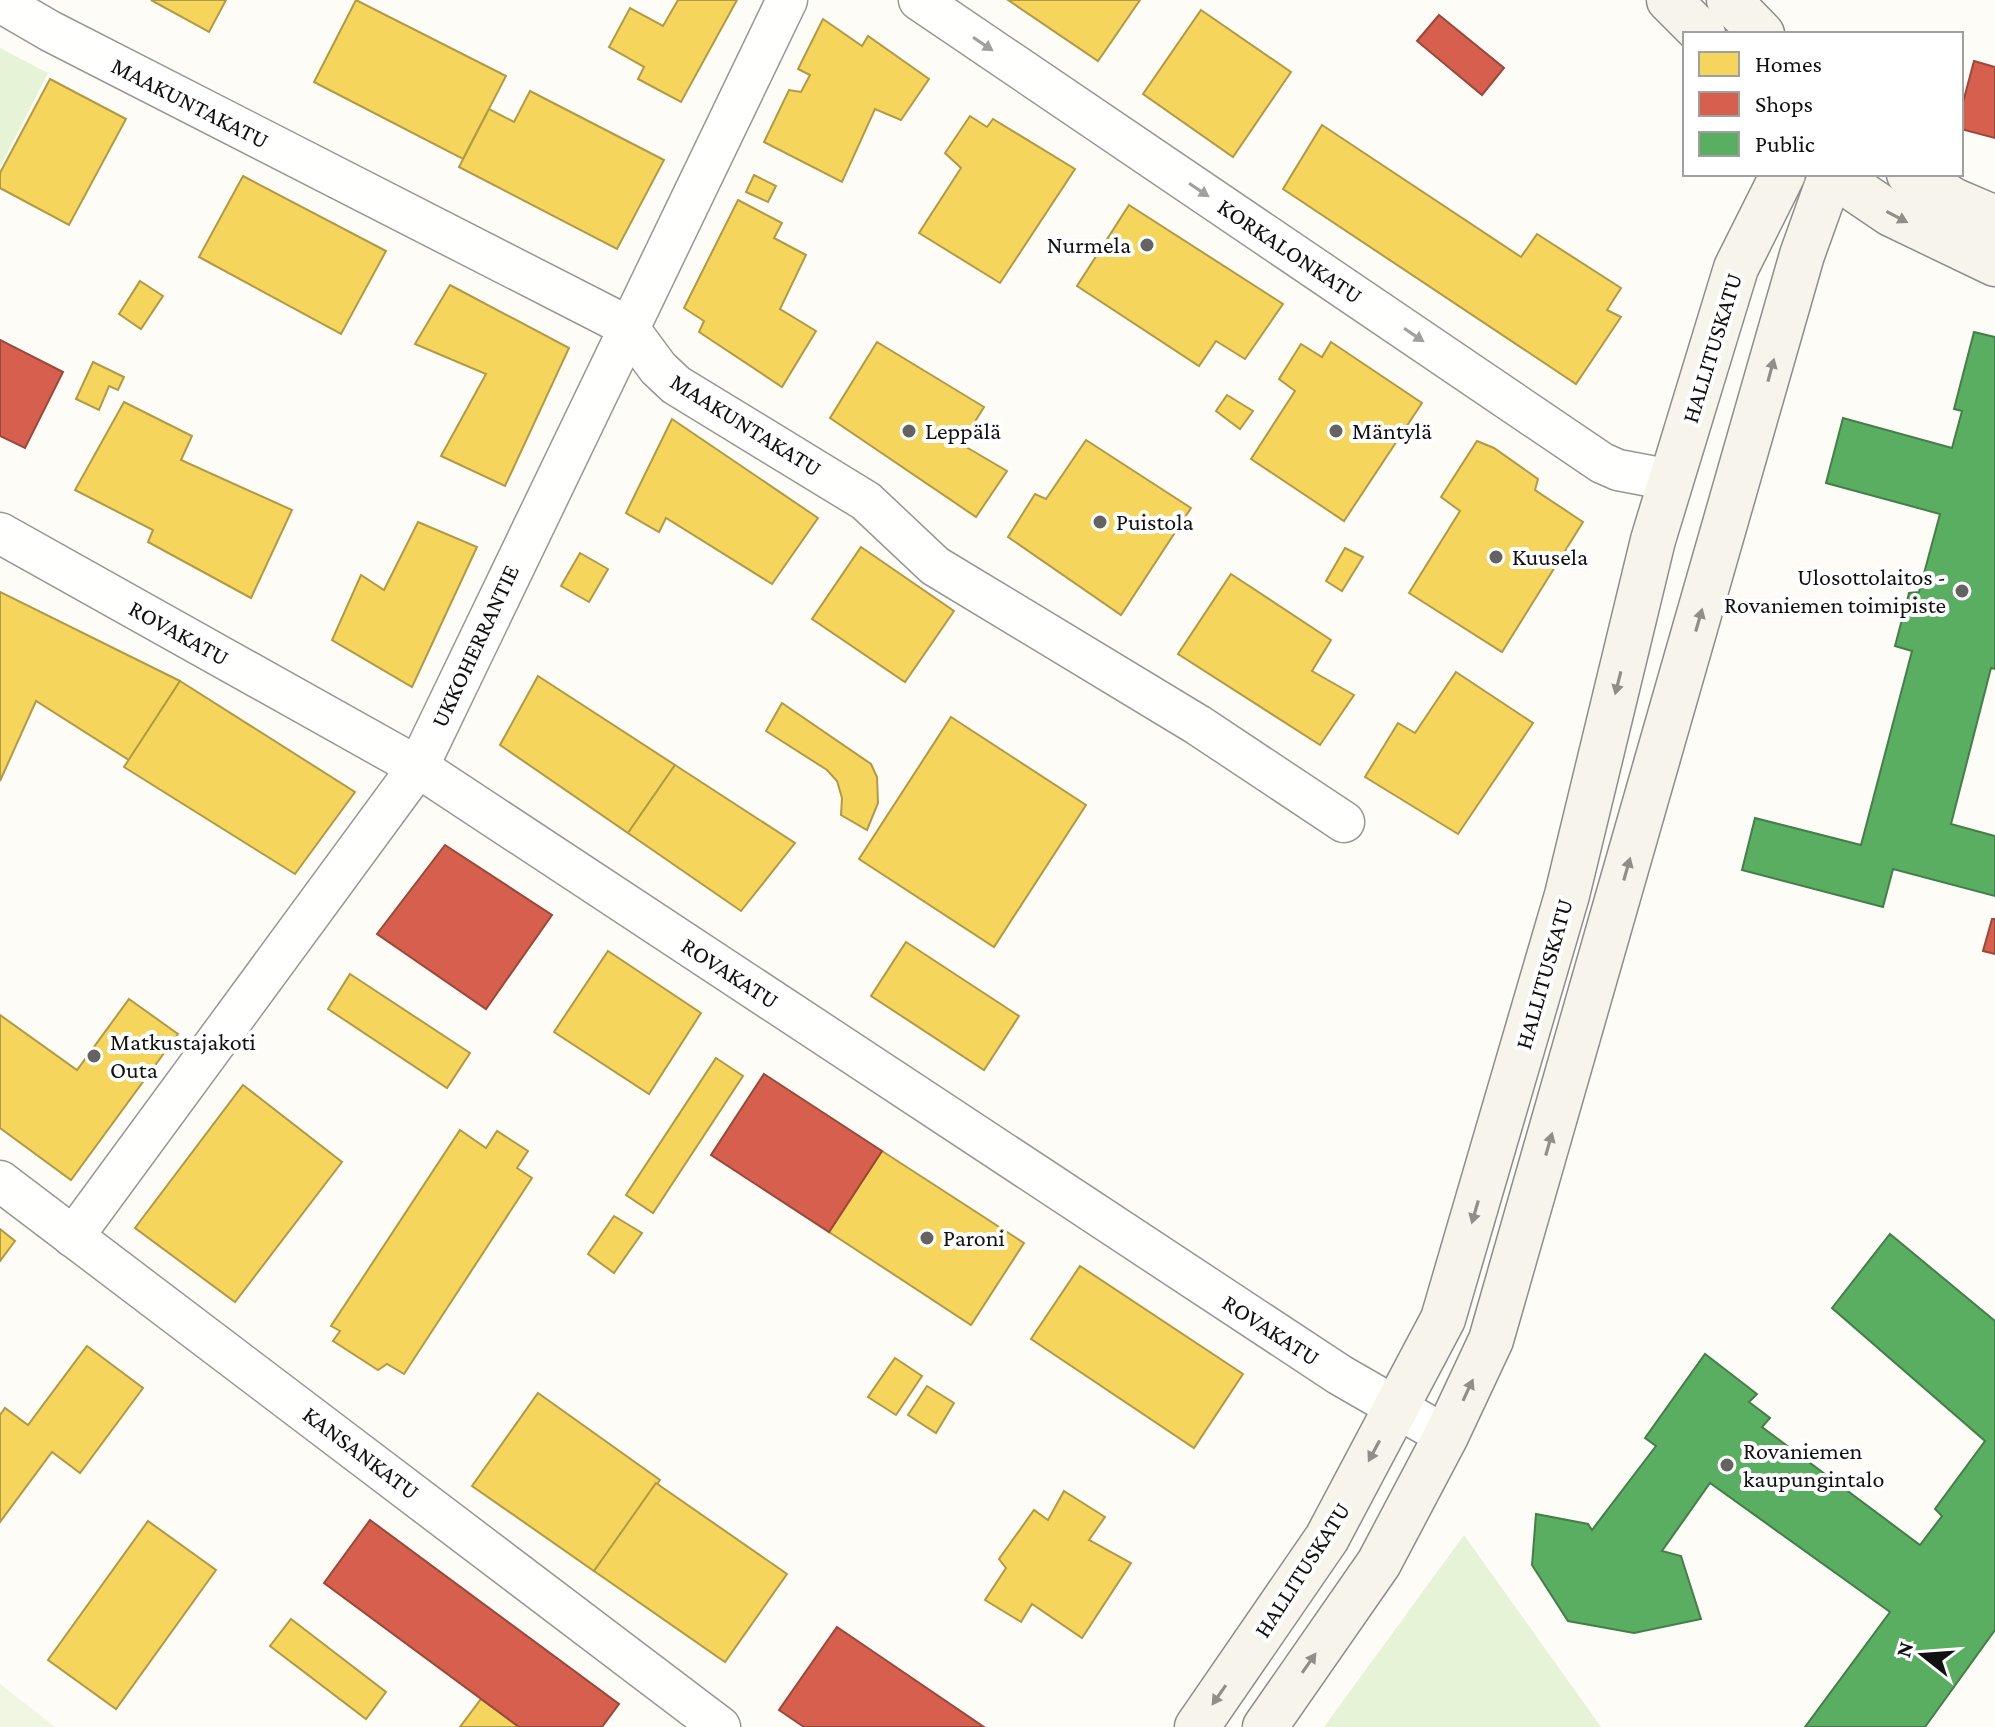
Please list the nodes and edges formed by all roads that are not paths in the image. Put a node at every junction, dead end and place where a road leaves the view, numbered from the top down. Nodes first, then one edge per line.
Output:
1 (787, 0) edge
2 (919, 0) edge
3 (1669, 0) edge
4 (1729, 0) edge
5 (0, 2) edge
6 (1701, 32) edge
7 (1760, 32) edge
8 (1782, 176) edge
9 (1830, 176) edge
10 (1834, 176) edge
11 (1912, 176) edge
12 (1995, 218) edge
13 (1995, 264) edge
14 (627, 326) junction
15 (1748, 453) junction
16 (1671, 480) junction
17 (0, 533) edge
18 (418, 767) junction
19 (1344, 822) dead end
20 (1567, 895) junction
21 (1605, 944) junction
22 (1548, 960) junction
23 (0, 1181) edge
24 (73, 1237) junction
25 (1396, 1408) junction
26 (1446, 1436) junction
27 (720, 1727) edge
28 (1197, 1727) edge
29 (1265, 1727) edge

1 - 14 street, UKKOHERRANTIE
2 -> 16 street, KORKALONKATU
3 - 6 street
4 - 7 street
5 - 14 street, MAAKUNTAKATU
8 - 16 street, HALLITUSKATU
15 -> 9 street
10 -> 13 street
11 - 12 street
14 - 18 street, UKKOHERRANTIE
14 - 19 street, MAAKUNTAKATU
15 - 16 street
21 -> 15 street
16 -> 20 street, HALLITUSKATU
17 - 18 street, ROVAKATU
18 - 24 street, UKKOHERRANTIE
18 - 25 street, ROVAKATU
20 - 21 street
20 - 22 street, HALLITUSKATU
21 - 22 street
26 -> 21 street
22 -> 25 street, HALLITUSKATU
23 - 24 street, KANSANKATU
24 - 27 street, KANSANKATU
25 - 26 street, ROVAKATU
25 -> 28 street, HALLITUSKATU
29 -> 26 street

